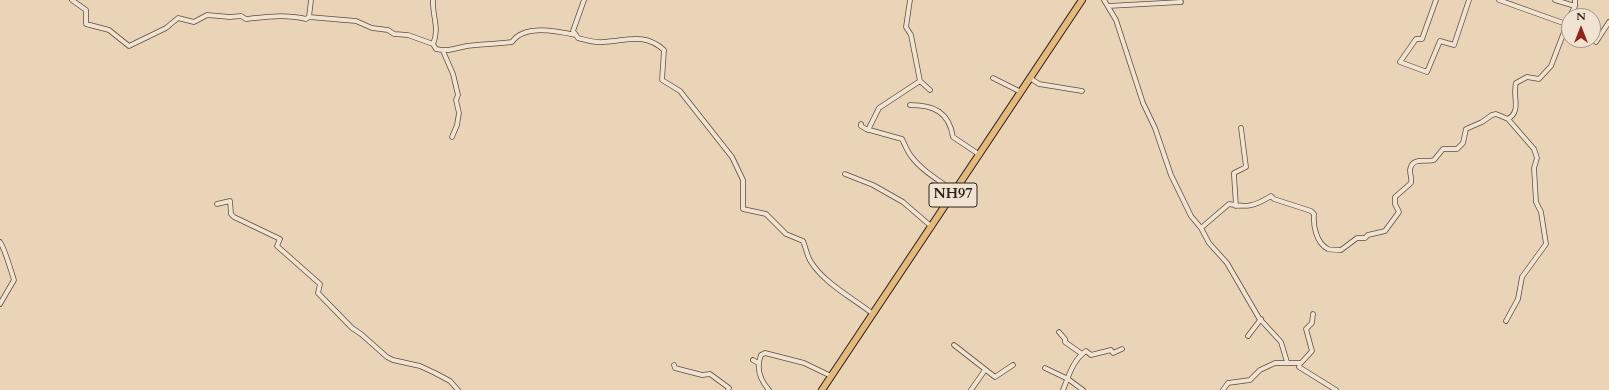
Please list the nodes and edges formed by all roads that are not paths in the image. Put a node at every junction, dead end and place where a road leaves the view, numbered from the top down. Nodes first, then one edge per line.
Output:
1 (72, 0) edge
2 (311, 0) edge
3 (433, 0) edge
4 (584, 0) edge
5 (910, 0) edge
6 (1082, 0) edge
7 (1104, 0) edge
8 (1436, 0) edge
9 (1468, 0) edge
10 (1499, 0) edge
11 (1555, 0) edge
12 (1575, 0) edge
13 (1138, 2) edge
14 (1181, 2) dead end
15 (1108, 6) junction
16 (1575, 6) joint
17 (309, 17) junction
18 (1561, 22) edge
19 (1609, 22) edge
20 (1601, 34) edge
21 (576, 35) junction
22 (1561, 38) edge
23 (433, 44) junction
24 (443, 51) junction
25 (993, 78) dead end
26 (1030, 78) junction
27 (920, 81) junction
28 (930, 90) dead end
29 (1082, 91) dead end
30 (1021, 92) junction
31 (910, 105) dead end
32 (1508, 119) junction
33 (862, 124) dead end
34 (1240, 128) dead end
35 (868, 130) junction
36 (452, 137) dead end
37 (980, 155) junction
38 (845, 174) dead end
39 (955, 192) junction
40 (217, 204) dead end
41 (1236, 206) junction
42 (932, 227) junction
43 (1201, 228) junction
44 (0, 242) edge
45 (0, 304) edge
46 (873, 314) junction
47 (1313, 314) dead end
48 (1260, 319) junction
49 (1506, 321) dead end
50 (1059, 332) dead end
51 (1248, 336) dead end
52 (954, 345) dead end
53 (1122, 349) dead end
54 (1082, 354) junction
55 (753, 360) dead end
56 (1287, 362) junction
57 (758, 363) junction
58 (1300, 363) junction
59 (674, 365) dead end
60 (1013, 365) dead end
61 (1045, 368) dead end
62 (985, 370) junction
63 (832, 376) junction
64 (1068, 379) junction
65 (458, 390) edge
66 (728, 390) edge
67 (769, 390) edge
68 (822, 390) edge
69 (971, 390) edge
70 (1063, 390) edge
71 (1083, 390) edge
72 (1223, 390) edge
73 (1336, 390) edge

1 - 17 street
2 - 17 street
3 - 23 street
4 - 21 street
5 - 27 street
6 - 26 highway, NH97
7 - 15 street
8 - 9 street
10 - 18 street
11 - 16 street
12 - 16 street
13 - 14 street
13 - 15 street
15 - 43 street
17 - 23 street
19 - 20 street
21 - 24 street
21 - 46 street
22 - 32 street
23 - 24 street
24 - 36 street
25 - 30 street
26 - 29 street
26 - 30 highway, NH97
27 - 28 street
27 - 35 street
30 - 37 highway, NH97
31 - 37 street
32 - 41 street
32 - 49 street
33 - 35 street
34 - 41 street
35 - 39 street
37 - 39 highway, NH97
38 - 42 street
39 - 42 highway, NH97
40 - 65 street
41 - 43 street
42 - 46 highway, NH97
43 - 48 street
44 - 45 street
46 - 63 highway, NH97
47 - 58 street
48 - 51 street
48 - 56 street
50 - 54 street
52 - 62 street
53 - 54 street
54 - 64 street
55 - 57 street
56 - 58 street
56 - 72 street
57 - 63 street
57 - 67 street
58 - 73 street
59 - 66 street
60 - 62 street
61 - 64 street
62 - 69 street
63 - 68 highway, NH97
64 - 70 street
64 - 71 street

